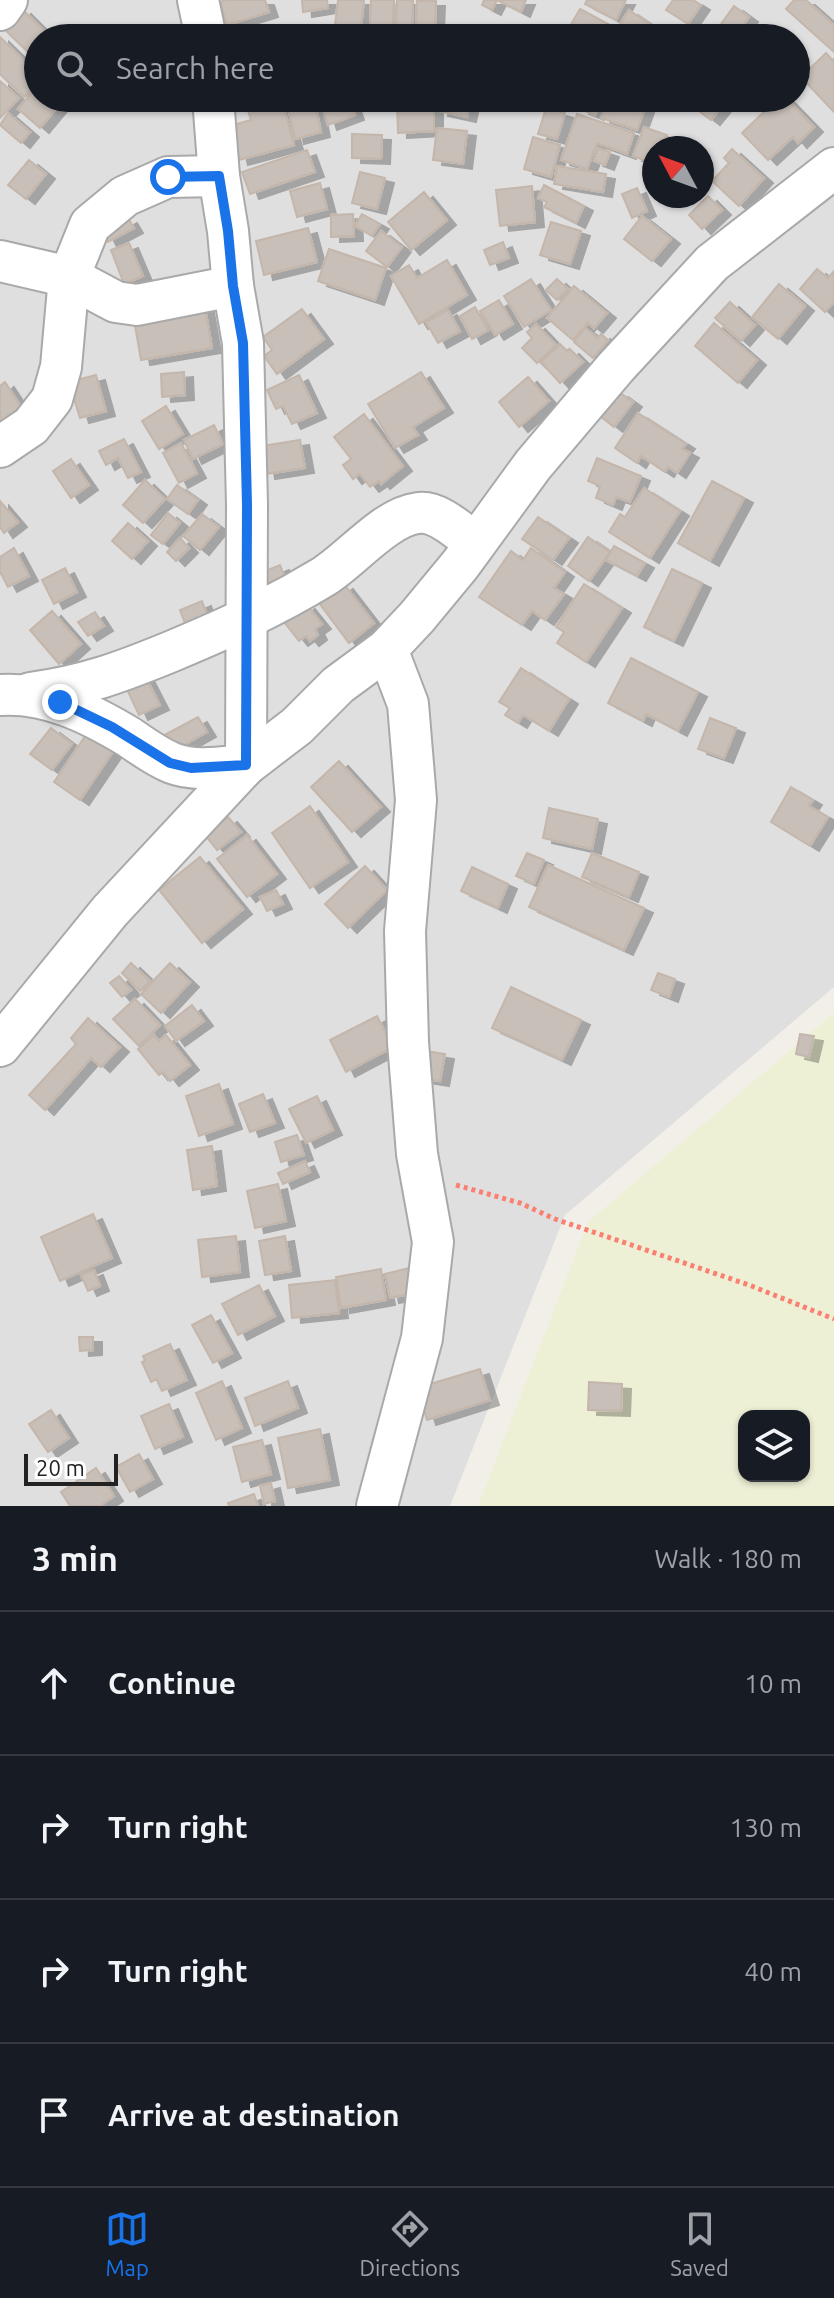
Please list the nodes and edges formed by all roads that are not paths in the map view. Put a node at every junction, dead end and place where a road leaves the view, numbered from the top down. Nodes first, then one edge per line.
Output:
1 (7, 0) edge
2 (198, 0) edge
3 (0, 10) edge
4 (203, 24) edge
5 (214, 112) edge
6 (834, 168) edge
7 (219, 176) junction
8 (0, 261) edge
9 (69, 277) junction
10 (233, 286) junction
11 (0, 447) edge
12 (475, 543) junction
13 (245, 621) junction
14 (387, 649) junction
15 (11, 694) edge
16 (246, 765) junction
17 (0, 1046) edge
18 (377, 1506) edge

1 - 3 street
2 - 4 street
5 - 7 street
6 - 12 street
7 - 9 street
7 - 10 street
8 - 9 street
9 - 10 street
9 - 11 street
10 - 13 street
12 - 13 street
12 - 14 street
13 - 15 street
13 - 16 street
14 - 16 street
14 - 18 street
15 - 16 street
16 - 17 street

